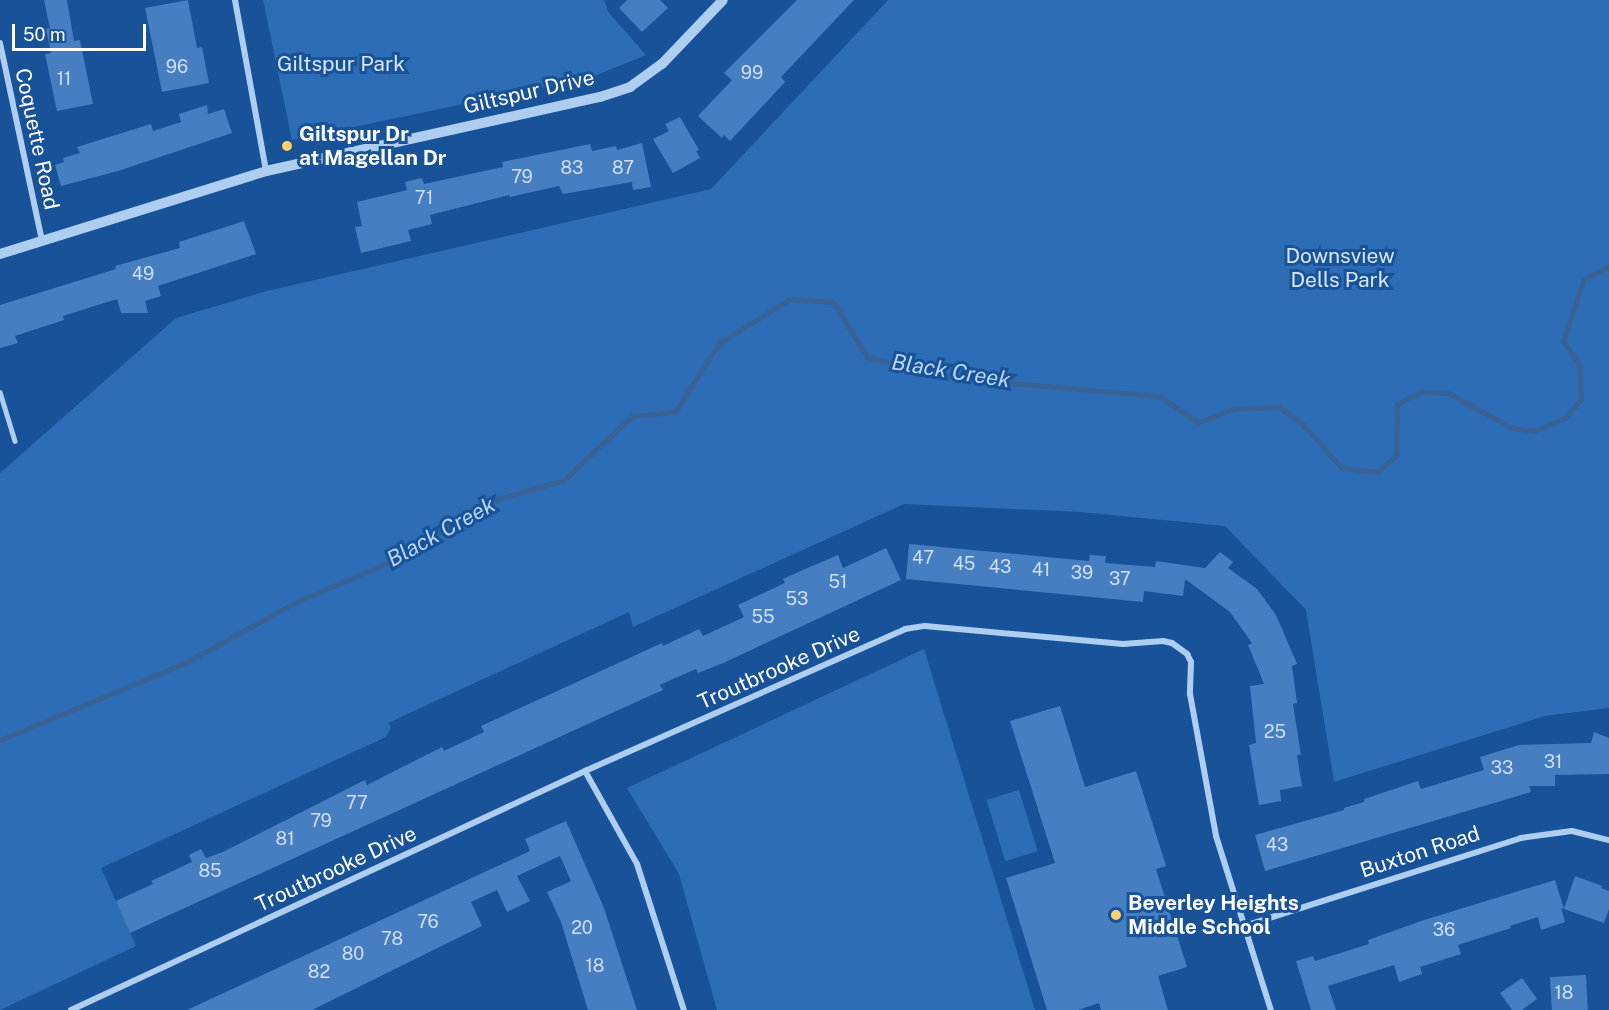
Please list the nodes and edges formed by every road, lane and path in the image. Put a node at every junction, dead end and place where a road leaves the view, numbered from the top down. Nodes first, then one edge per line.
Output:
1 (234, 0) edge
2 (723, 0) edge
3 (0, 43) edge
4 (266, 171) junction
5 (42, 241) junction
6 (0, 254) edge
7 (0, 392) edge
8 (15, 441) dead end
9 (585, 771) junction
10 (1609, 840) edge
11 (1244, 926) junction
12 (71, 1010) edge
13 (684, 1010) edge
14 (1270, 1010) edge

1 - 4 street
2 - 4 street, Giltspur Drive
3 - 5 street, Coquette Road
4 - 5 street, Giltspur Drive
5 - 6 street, Giltspur Drive
7 - 8 lane
9 - 11 street, Troutbrooke Drive
9 - 12 street, Troutbrooke Drive
9 - 13 street
10 - 11 street, Buxton Road
11 - 14 street, Troutbrooke Drive

